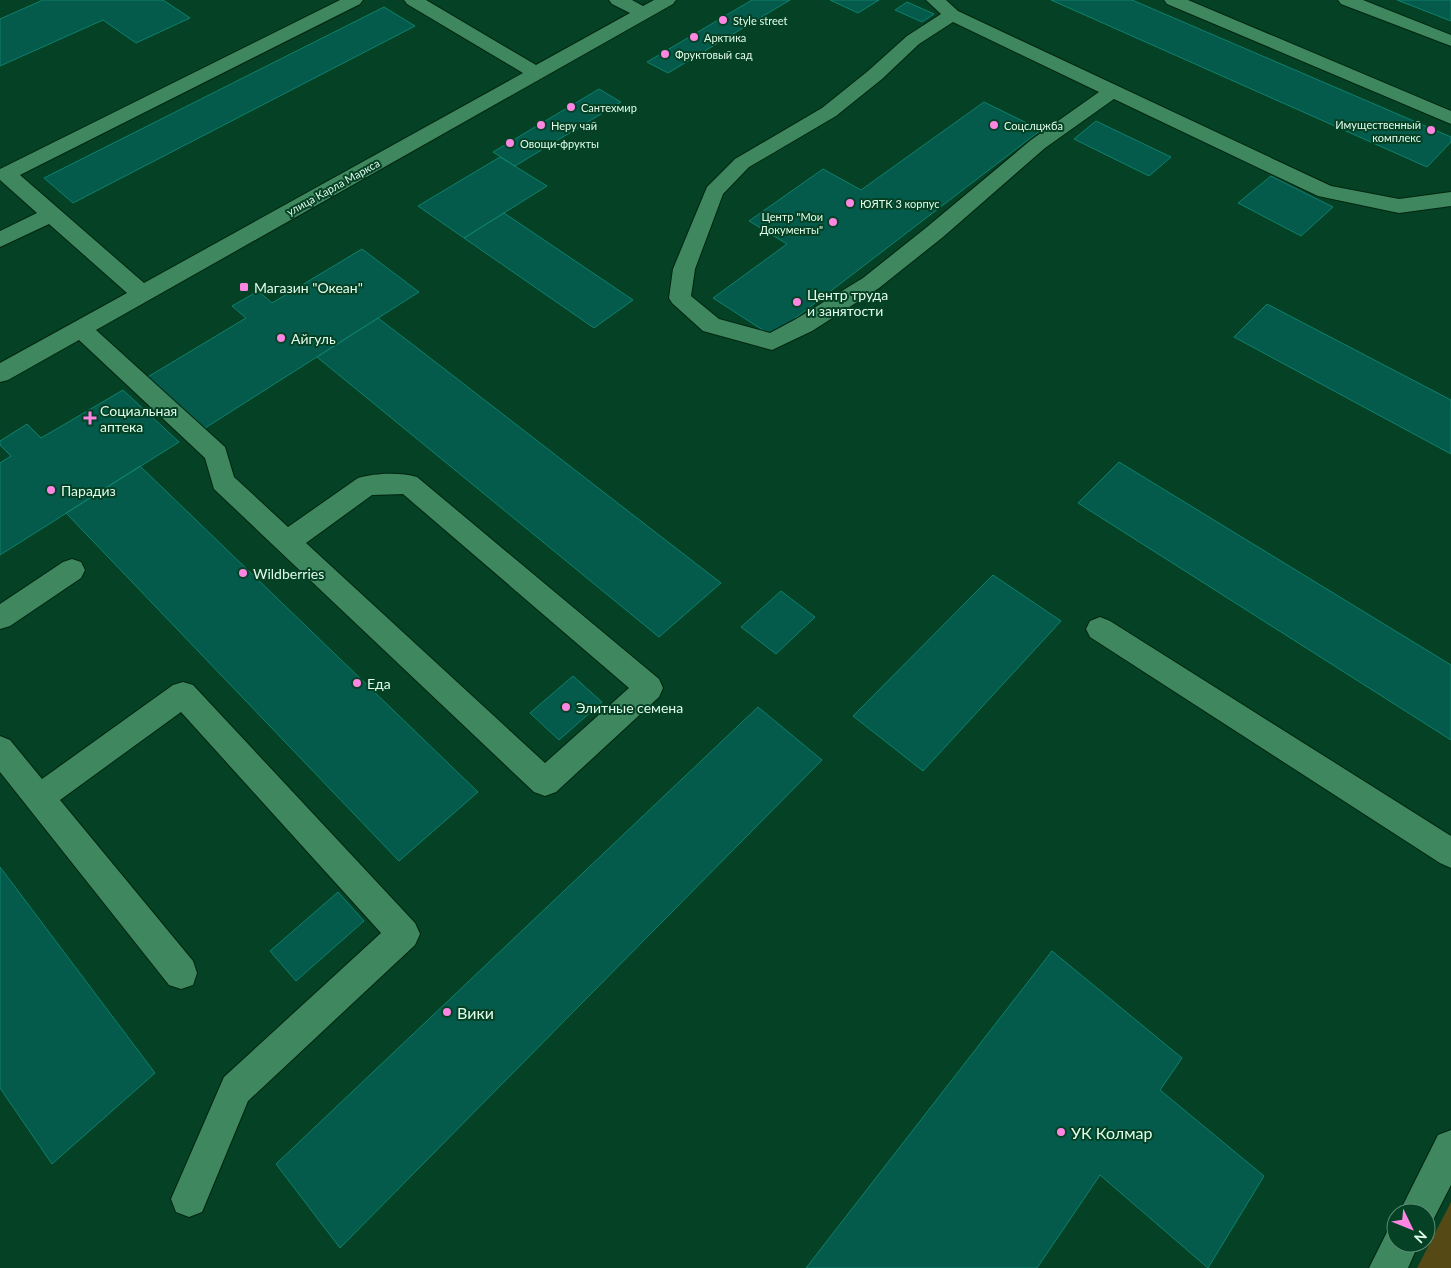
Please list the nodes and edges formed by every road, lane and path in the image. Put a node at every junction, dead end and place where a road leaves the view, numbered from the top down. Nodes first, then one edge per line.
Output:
1 (354, 0) edge
2 (413, 0) edge
3 (618, 0) edge
4 (667, 0) edge
5 (935, 0) edge
6 (1173, 0) edge
7 (1347, 0) edge
8 (643, 13) junction
9 (952, 15) junction
10 (1451, 42) edge
11 (536, 73) junction
12 (1113, 91) junction
13 (1451, 118) edge
14 (3, 174) edge
15 (1451, 199) edge
16 (51, 214) junction
17 (0, 240) edge
18 (142, 294) junction
19 (81, 329) junction
20 (0, 374) edge
21 (287, 542) junction
22 (72, 570) dead end
23 (0, 618) edge
24 (1100, 629) dead end
25 (0, 749) edge
26 (39, 798) junction
27 (1451, 853) edge
28 (182, 973) dead end
29 (1451, 1148) edge
30 (189, 1199) dead end
31 (1422, 1203) edge
32 (1396, 1253) edge
33 (1388, 1268) edge

1 - 14 street
2 - 11 street
3 - 8 street
4 - 8 street, улица Карла Маркса
5 - 9 street
6 - 13 street
7 - 10 street
8 - 11 street, улица Карла Маркса
9 - 12 street
9 - 12 street
11 - 18 street, улица Карла Маркса
12 - 15 street
14 - 16 street
16 - 17 street
16 - 18 street
18 - 19 street, улица Карла Маркса
19 - 20 street, улица Карла Маркса
19 - 21 street
21 - 21 street
22 - 23 street
24 - 27 street
25 - 26 street
26 - 28 street
26 - 30 street
29 - 31 street
32 - 33 street

